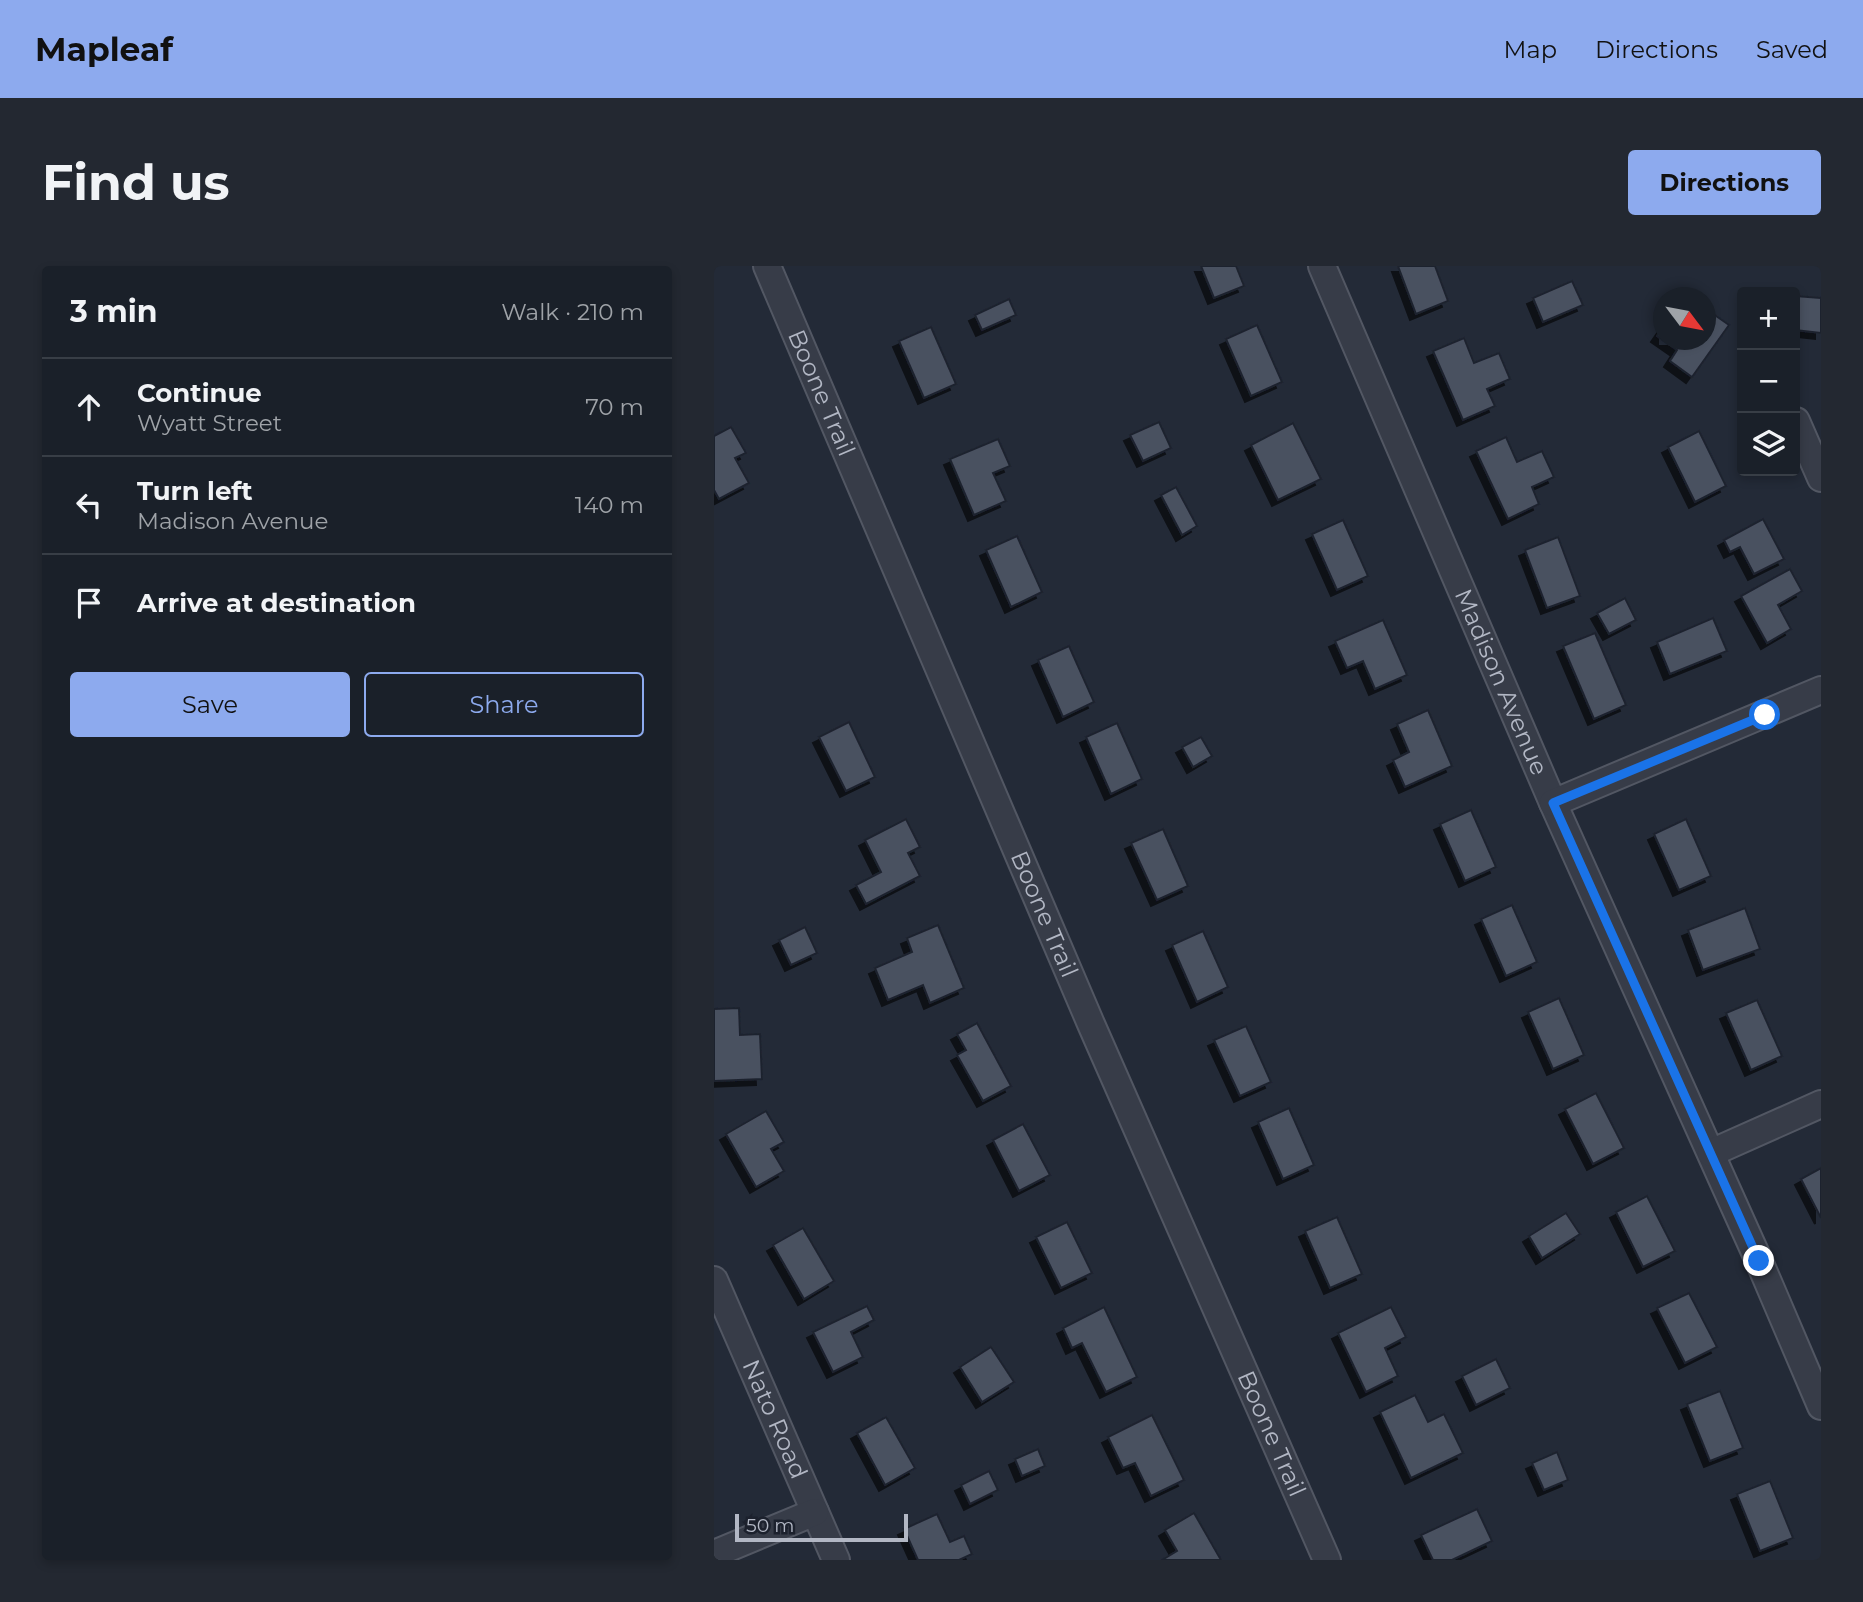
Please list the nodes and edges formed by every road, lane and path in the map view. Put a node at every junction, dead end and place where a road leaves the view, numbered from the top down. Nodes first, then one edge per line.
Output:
1 (767, 266) edge
2 (1322, 266) edge
3 (1800, 430) edge
4 (1821, 478) edge
5 (1821, 690) edge
6 (1553, 803) junction
7 (1821, 1104) edge
8 (1711, 1153) junction
9 (714, 1280) edge
10 (1821, 1406) edge
11 (816, 1512) junction
12 (714, 1554) edge
13 (836, 1560) edge
14 (1327, 1560) edge

1 - 14 street, Boone Trail
2 - 6 street, Madison Avenue
3 - 4 street
5 - 6 street
6 - 8 street, Madison Avenue
7 - 8 street
8 - 10 street, Madison Avenue
9 - 11 street, Nato Road
11 - 12 street
11 - 13 street, Nato Road

